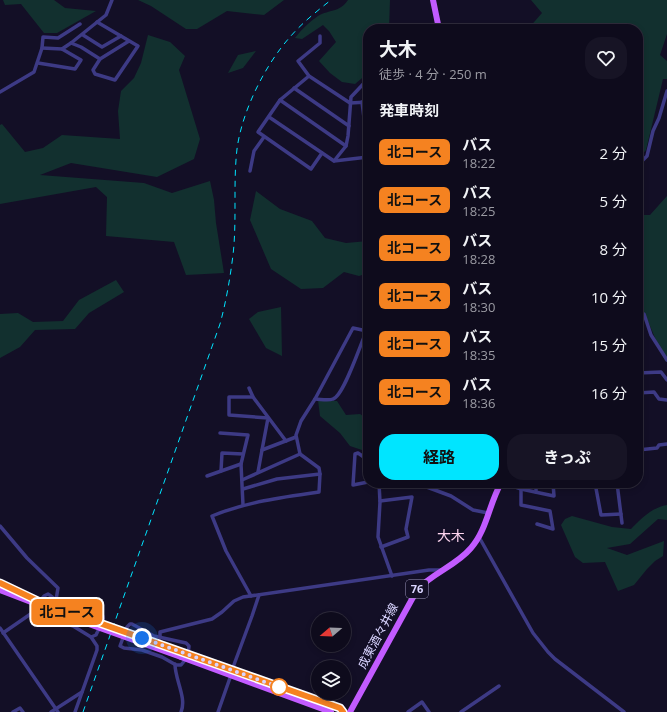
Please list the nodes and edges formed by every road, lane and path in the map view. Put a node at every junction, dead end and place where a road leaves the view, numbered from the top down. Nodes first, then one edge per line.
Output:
1 (112, 0) edge
2 (433, 0) edge
3 (98, 22) junction
4 (80, 24) dead end
5 (438, 24) edge
6 (83, 35) junction
7 (121, 36) junction
8 (320, 36) dead end
9 (129, 41) junction
10 (71, 43) junction
11 (42, 48) junction
12 (62, 49) junction
13 (100, 59) junction
14 (38, 63) junction
15 (309, 76) junction
16 (363, 85) edge
17 (294, 88) junction
18 (667, 91) edge
19 (0, 92) edge
20 (280, 100) junction
21 (362, 102) joint
22 (350, 103) junction
23 (363, 110) edge
24 (269, 117) junction
25 (349, 126) junction
26 (264, 136) junction
27 (346, 146) junction
28 (322, 153) junction
29 (363, 158) edge
30 (643, 160) edge
31 (334, 161) junction
32 (250, 171) dead end
33 (643, 314) edge
34 (363, 329) edge
35 (363, 340) edge
36 (667, 360) edge
37 (643, 373) edge
38 (667, 380) edge
39 (249, 388) dead end
40 (643, 393) edge
41 (253, 397) junction
42 (315, 399) junction
43 (667, 400) edge
44 (268, 418) junction
45 (220, 433) dead end
46 (296, 437) junction
47 (286, 441) junction
48 (667, 444) edge
49 (643, 449) edge
50 (262, 450) junction
51 (243, 454) junction
52 (300, 454) junction
53 (363, 456) edge
54 (241, 464) junction
55 (221, 471) junction
56 (258, 472) junction
57 (320, 474) junction
58 (207, 476) dead end
59 (242, 480) junction
60 (363, 483) edge
61 (379, 488) edge
62 (429, 488) edge
63 (500, 488) edge
64 (518, 488) edge
65 (536, 488) edge
66 (554, 488) edge
67 (596, 488) edge
68 (617, 488) edge
69 (243, 489) junction
70 (521, 489) junction
71 (536, 492) junction
72 (380, 501) junction
73 (243, 505) junction
74 (488, 513) junction
75 (621, 514) junction
76 (622, 523) dead end
77 (537, 524) dead end
78 (0, 526) edge
79 (479, 537) junction
80 (381, 547) junction
81 (442, 571) junction
82 (392, 576) junction
83 (0, 583) edge
84 (0, 590) edge
85 (259, 595) junction
86 (251, 596) junction
87 (56, 600) junction
88 (39, 604) junction
89 (36, 613) junction
90 (0, 628) edge
91 (3, 633) junction
92 (91, 637) junction
93 (160, 638) junction
94 (184, 656) junction
95 (175, 664) junction
96 (231, 672) junction
97 (500, 686) dead end
98 (82, 692) junction
99 (57, 710) edge
100 (13, 712) edge
101 (23, 712) edge
102 (51, 712) edge
103 (75, 712) edge
104 (181, 712) edge
105 (218, 712) edge
106 (331, 712) edge
107 (343, 712) edge
108 (350, 712) edge
109 (408, 712) edge
110 (429, 712) edge
111 (462, 712) edge
112 (624, 712) edge

1 - 3 street
2 - 5 main road
3 - 6 street
3 - 7 street
4 - 11 street
6 - 7 street
6 - 10 street
7 - 9 street
8 - 15 street
9 - 13 street
9 - 13 street
10 - 12 street
10 - 13 street
11 - 12 street
11 - 14 street
12 - 14 street
14 - 19 street
15 - 17 street
15 - 22 street
16 - 22 street
17 - 20 street
17 - 25 street
18 - 30 street
20 - 24 street
20 - 27 street
21 - 22 street
21 - 23 street
22 - 25 street
24 - 26 street
24 - 28 street
25 - 27 street
26 - 28 street
26 - 32 street
27 - 31 street
28 - 31 street
29 - 31 street
33 - 36 street
34 - 42 street
35 - 42 street
37 - 38 street
39 - 41 street
40 - 43 street
41 - 44 street
41 - 44 street
42 - 46 street
44 - 47 street
44 - 50 street
45 - 51 street
46 - 47 street
46 - 52 street
47 - 50 street
48 - 49 street
50 - 56 street
51 - 54 street
51 - 55 street
52 - 56 street
52 - 57 street
53 - 60 street
54 - 55 street
54 - 59 street
55 - 58 street
56 - 59 street
57 - 69 street
57 - 73 street
59 - 69 street
61 - 72 street
62 - 74 street
63 - 74 main road, 成東酒々井線 / 76
64 - 70 street
65 - 71 street
66 - 71 street
67 - 75 street
68 - 75 street
69 - 73 street
70 - 71 street
70 - 77 street
72 - 80 street
72 - 80 street
73 - 86 street
74 - 79 main road, 成東酒々井線 / 76
75 - 76 street
78 - 87 street
79 - 81 main road, 成東酒々井線 / 76
79 - 112 street
80 - 82 street
81 - 82 street
81 - 108 main road, 成東酒々井線 / 76
82 - 85 street
83 - 88 main road
84 - 88 main road
85 - 86 street
85 - 96 street
86 - 93 street
87 - 88 street
87 - 92 street
88 - 89 street
88 - 94 main road, bridge
89 - 91 street
89 - 92 street
90 - 91 street
91 - 99 street
92 - 98 street
93 - 94 street
93 - 95 street
94 - 95 street
94 - 96 main road
95 - 104 street
96 - 105 street
96 - 106 main road
96 - 107 main road
97 - 111 street
98 - 99 street
98 - 103 street
99 - 102 street
100 - 101 street
109 - 110 street

